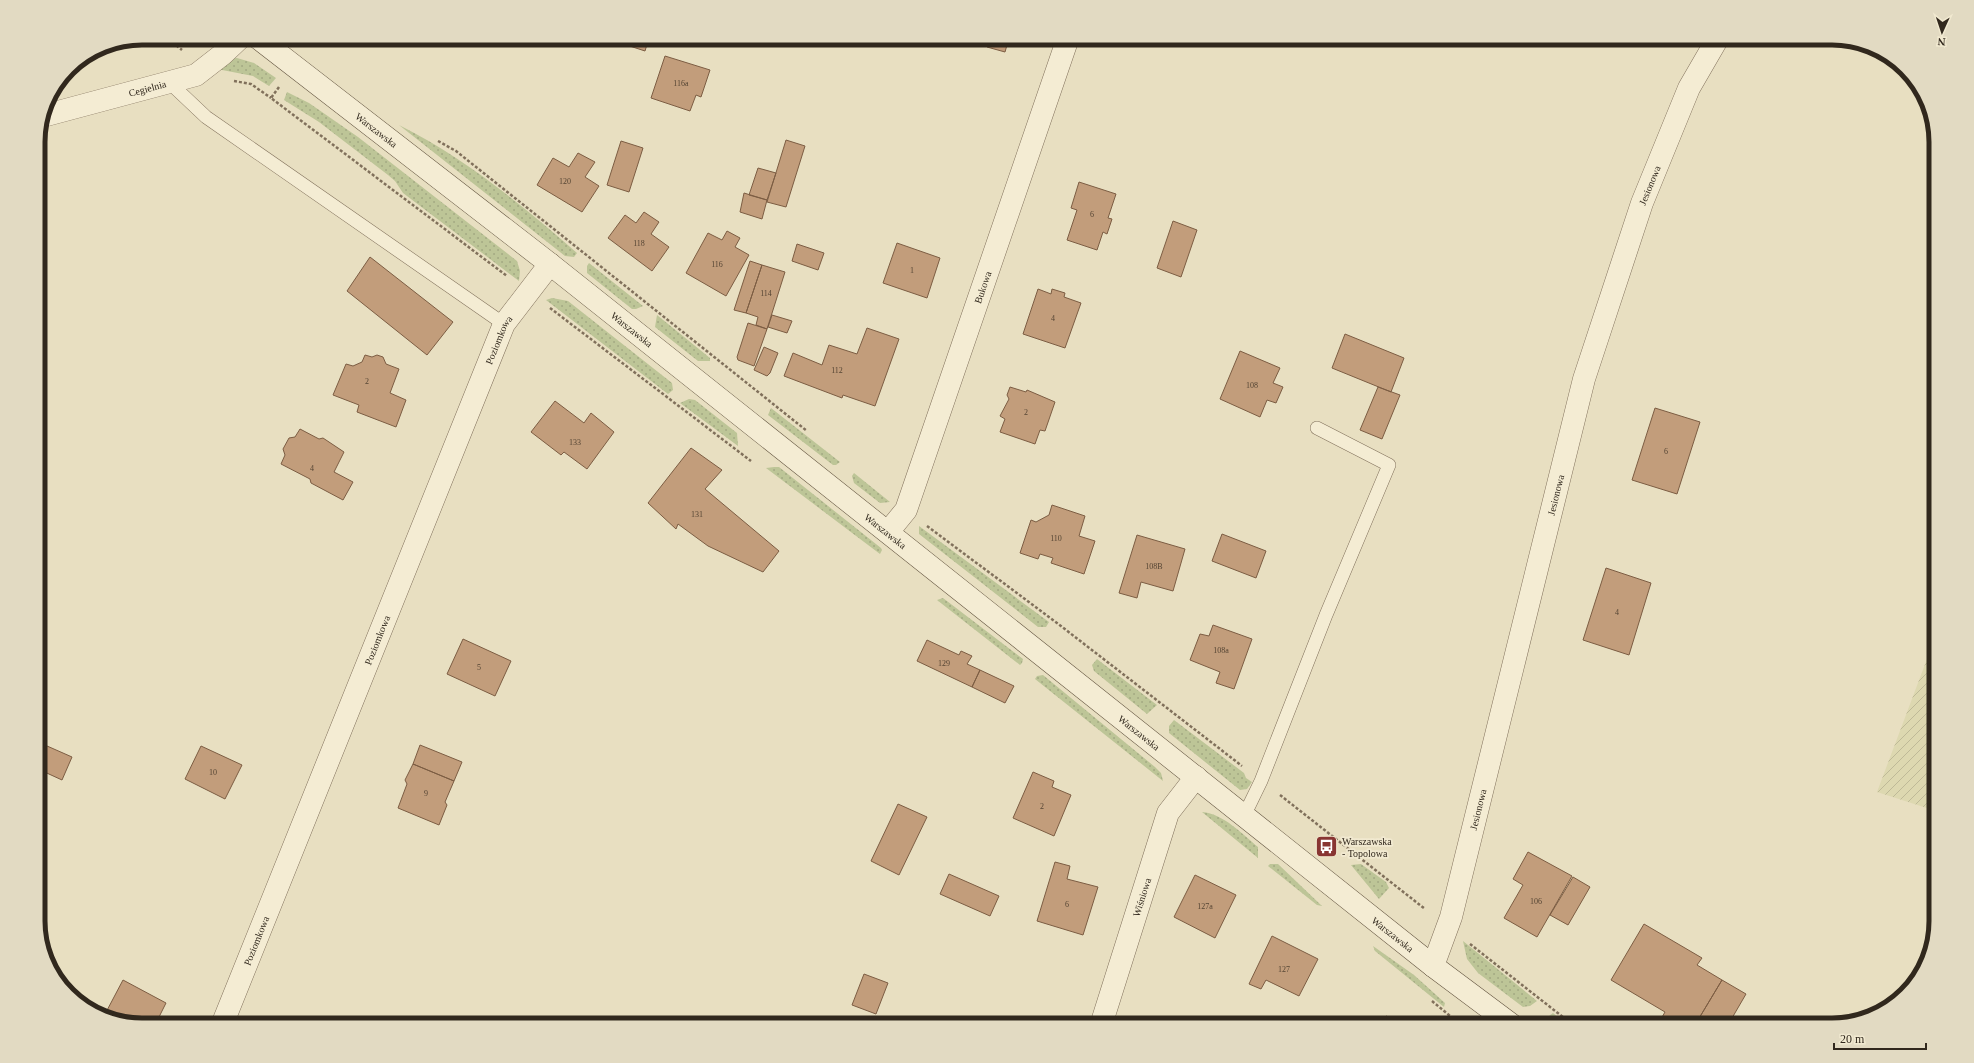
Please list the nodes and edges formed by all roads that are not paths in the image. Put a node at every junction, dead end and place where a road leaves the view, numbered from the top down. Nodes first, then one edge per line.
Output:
1 (233, 45) edge
2 (267, 45) edge
3 (1066, 45) edge
4 (1714, 45) edge
5 (170, 83) junction
6 (49, 114) edge
7 (550, 264) junction
8 (504, 324) junction
9 (1316, 428) dead end
10 (888, 532) junction
11 (1196, 777) junction
12 (1244, 816) junction
13 (1433, 966) junction
14 (225, 1018) edge
15 (1103, 1018) edge
16 (1503, 1018) edge

1 - 5 street, Cegielnia
2 - 7 street, Warszawska
3 - 10 street, Bukowa
4 - 13 street, Jesionowa
5 - 6 street, Cegielnia
5 - 8 lane
7 - 8 street, Poziomkowa
7 - 10 street, Warszawska
8 - 14 street, Poziomkowa
9 - 12 lane
10 - 11 street, Warszawska
11 - 12 street, Warszawska
11 - 15 street, Wiśniowa
12 - 13 street, Warszawska
13 - 16 street, Warszawska

